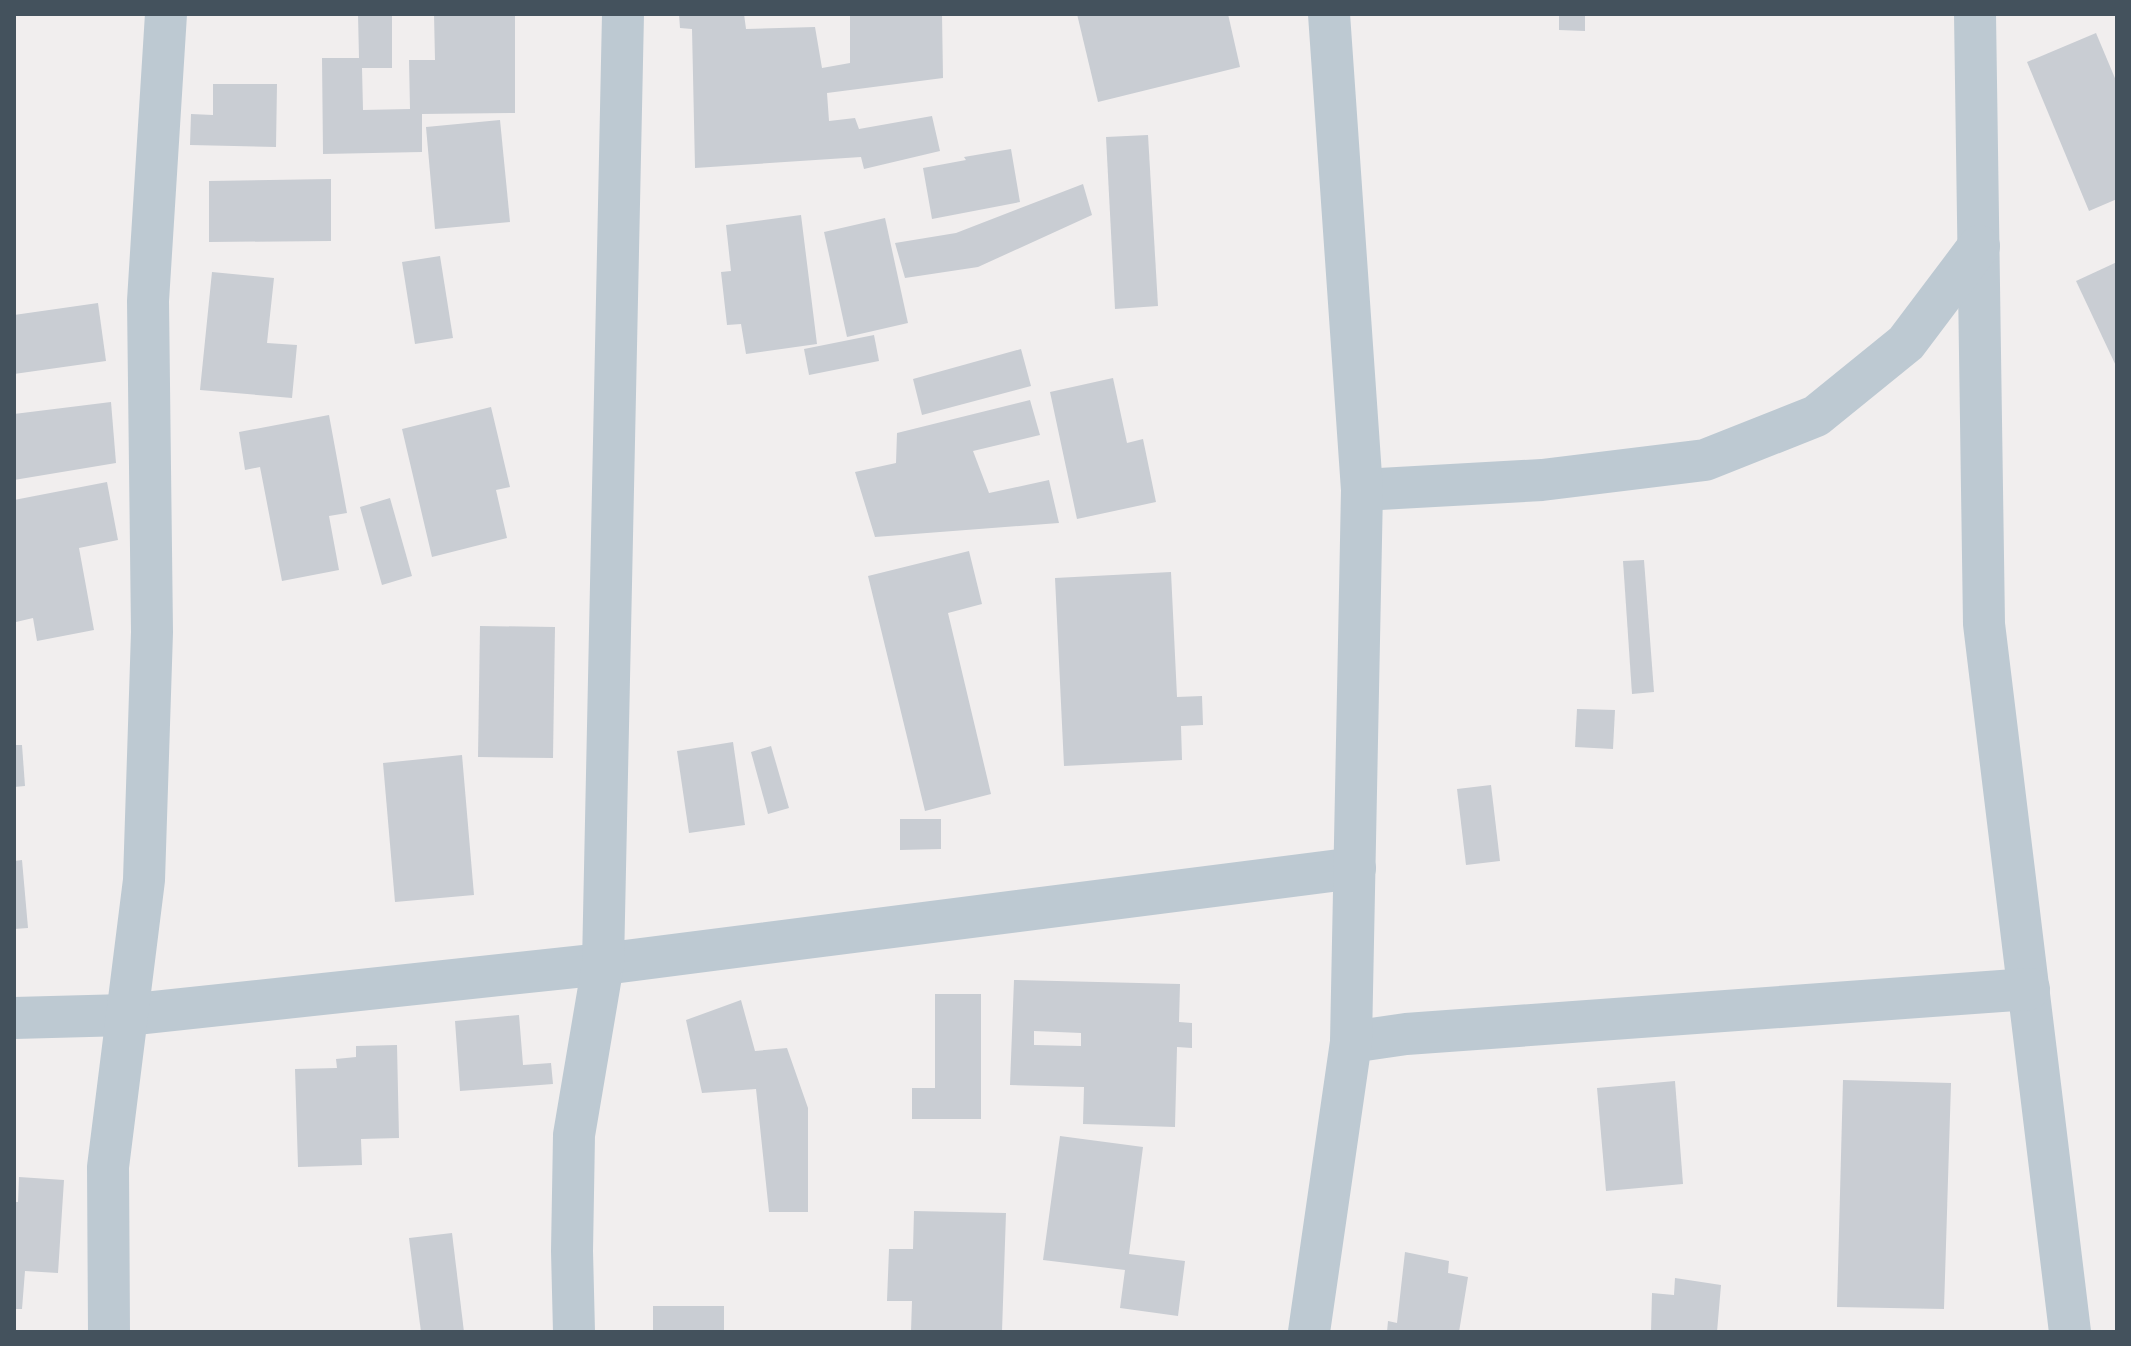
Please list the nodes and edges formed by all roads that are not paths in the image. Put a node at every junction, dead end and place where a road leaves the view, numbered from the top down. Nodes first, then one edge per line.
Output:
1 (166, 14) edge
2 (623, 14) edge
3 (1329, 14) edge
4 (1975, 14) edge
5 (1979, 246) junction
6 (1362, 490) junction
7 (1355, 868) junction
8 (603, 964) junction
9 (2029, 989) junction
10 (126, 1015) junction
11 (14, 1018) edge
12 (1351, 1042) junction
13 (109, 1332) edge
14 (574, 1332) edge
15 (1309, 1332) edge
16 (2070, 1332) edge

1 - 10 street
2 - 8 street
3 - 6 street
4 - 5 street
5 - 6 street
5 - 9 street
6 - 7 street
7 - 8 street
7 - 12 street
8 - 10 street
8 - 14 street
9 - 12 street
9 - 16 street
10 - 11 street
10 - 13 street
12 - 15 street

